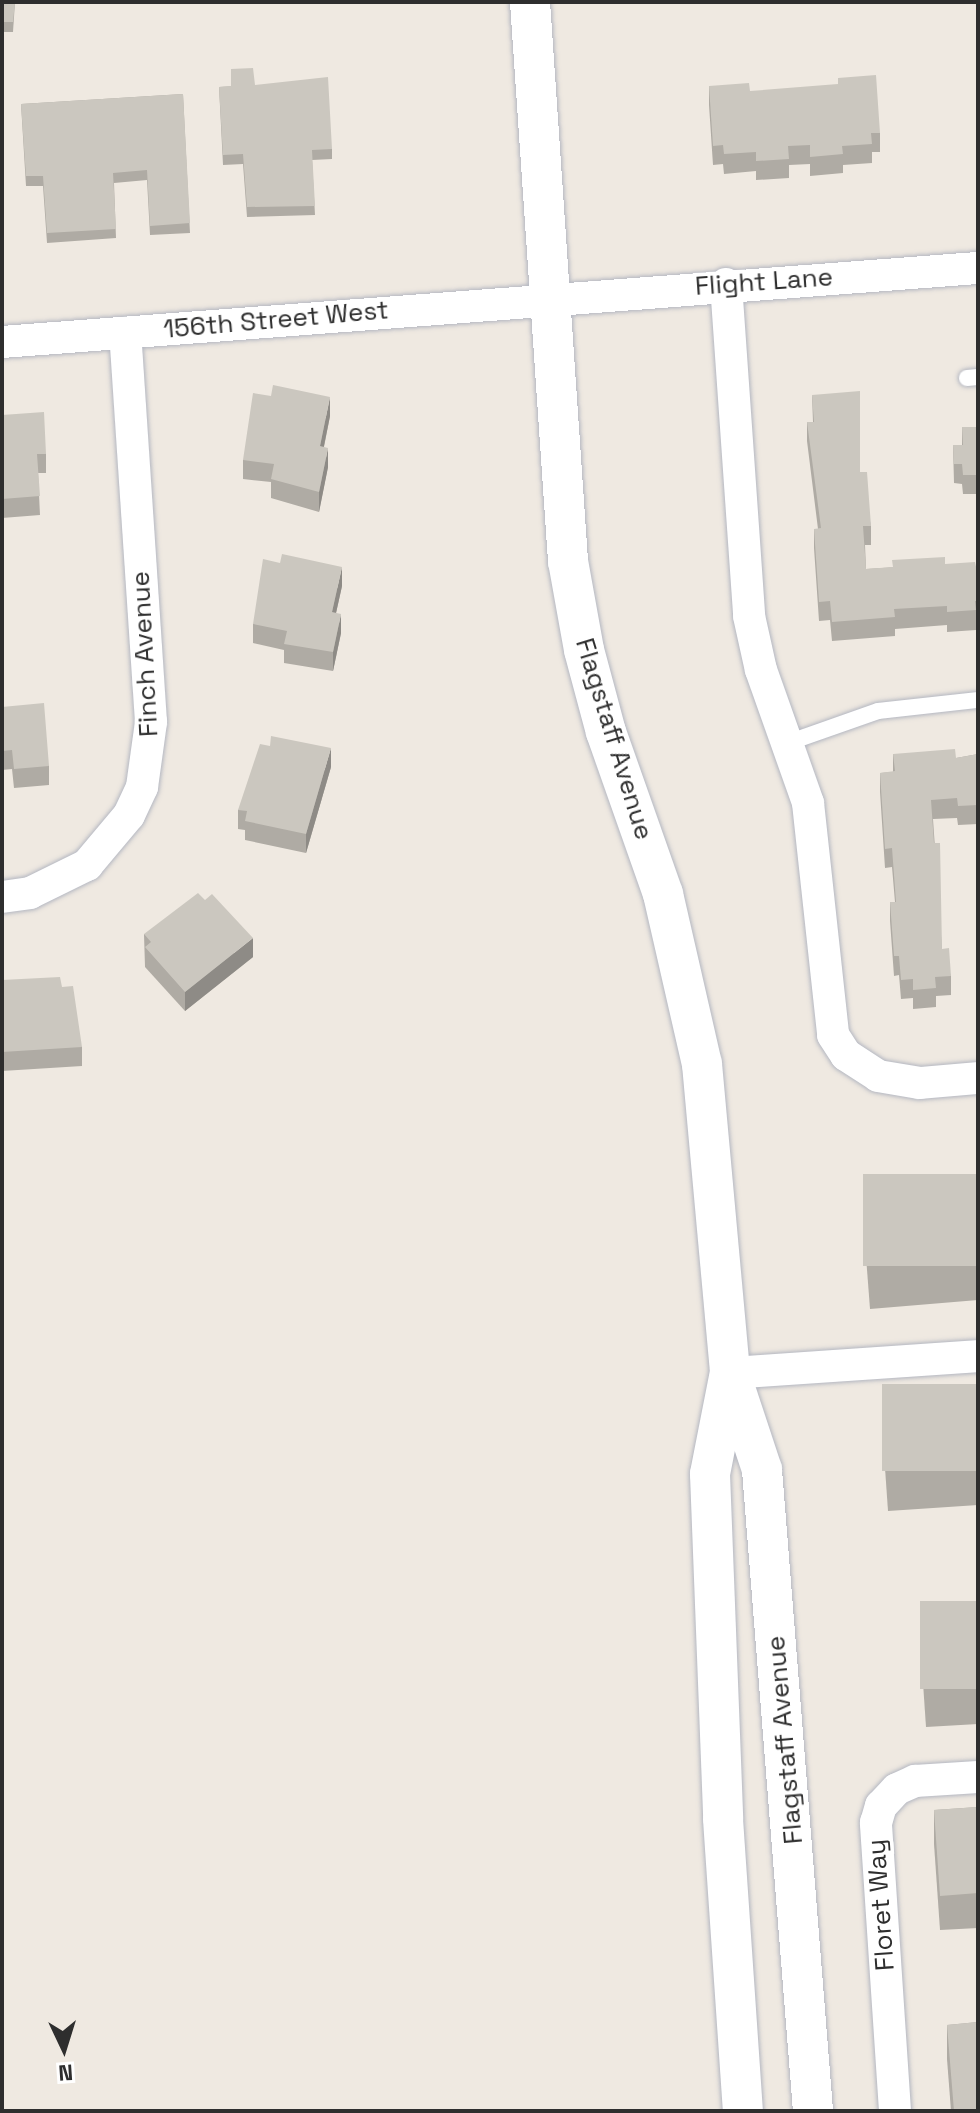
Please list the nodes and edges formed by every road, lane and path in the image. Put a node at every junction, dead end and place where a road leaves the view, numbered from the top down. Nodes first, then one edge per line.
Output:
1 (530, 2) edge
2 (978, 268) edge
3 (726, 284) junction
4 (550, 298) junction
5 (125, 333) junction
6 (2, 342) edge
7 (978, 700) edge
8 (790, 742) junction
9 (2, 897) edge
10 (978, 1078) edge
11 (978, 1356) edge
12 (730, 1373) junction
13 (978, 1777) edge
14 (743, 2111) edge
15 (813, 2111) edge
16 (895, 2111) edge

1 - 4 street, Flagstaff Avenue
2 - 3 street, Flight Lane
3 - 4 street, Flight Lane
3 - 8 street
4 - 5 street, 156th Street West
4 - 12 street, Flagstaff Avenue
5 - 6 street, 156th Street West
5 - 9 street, Finch Avenue
7 - 8 lane
8 - 10 street
11 - 12 street
12 - 14 street, Flagstaff Avenue
12 - 15 street, Flagstaff Avenue
13 - 16 street, Floret Way

